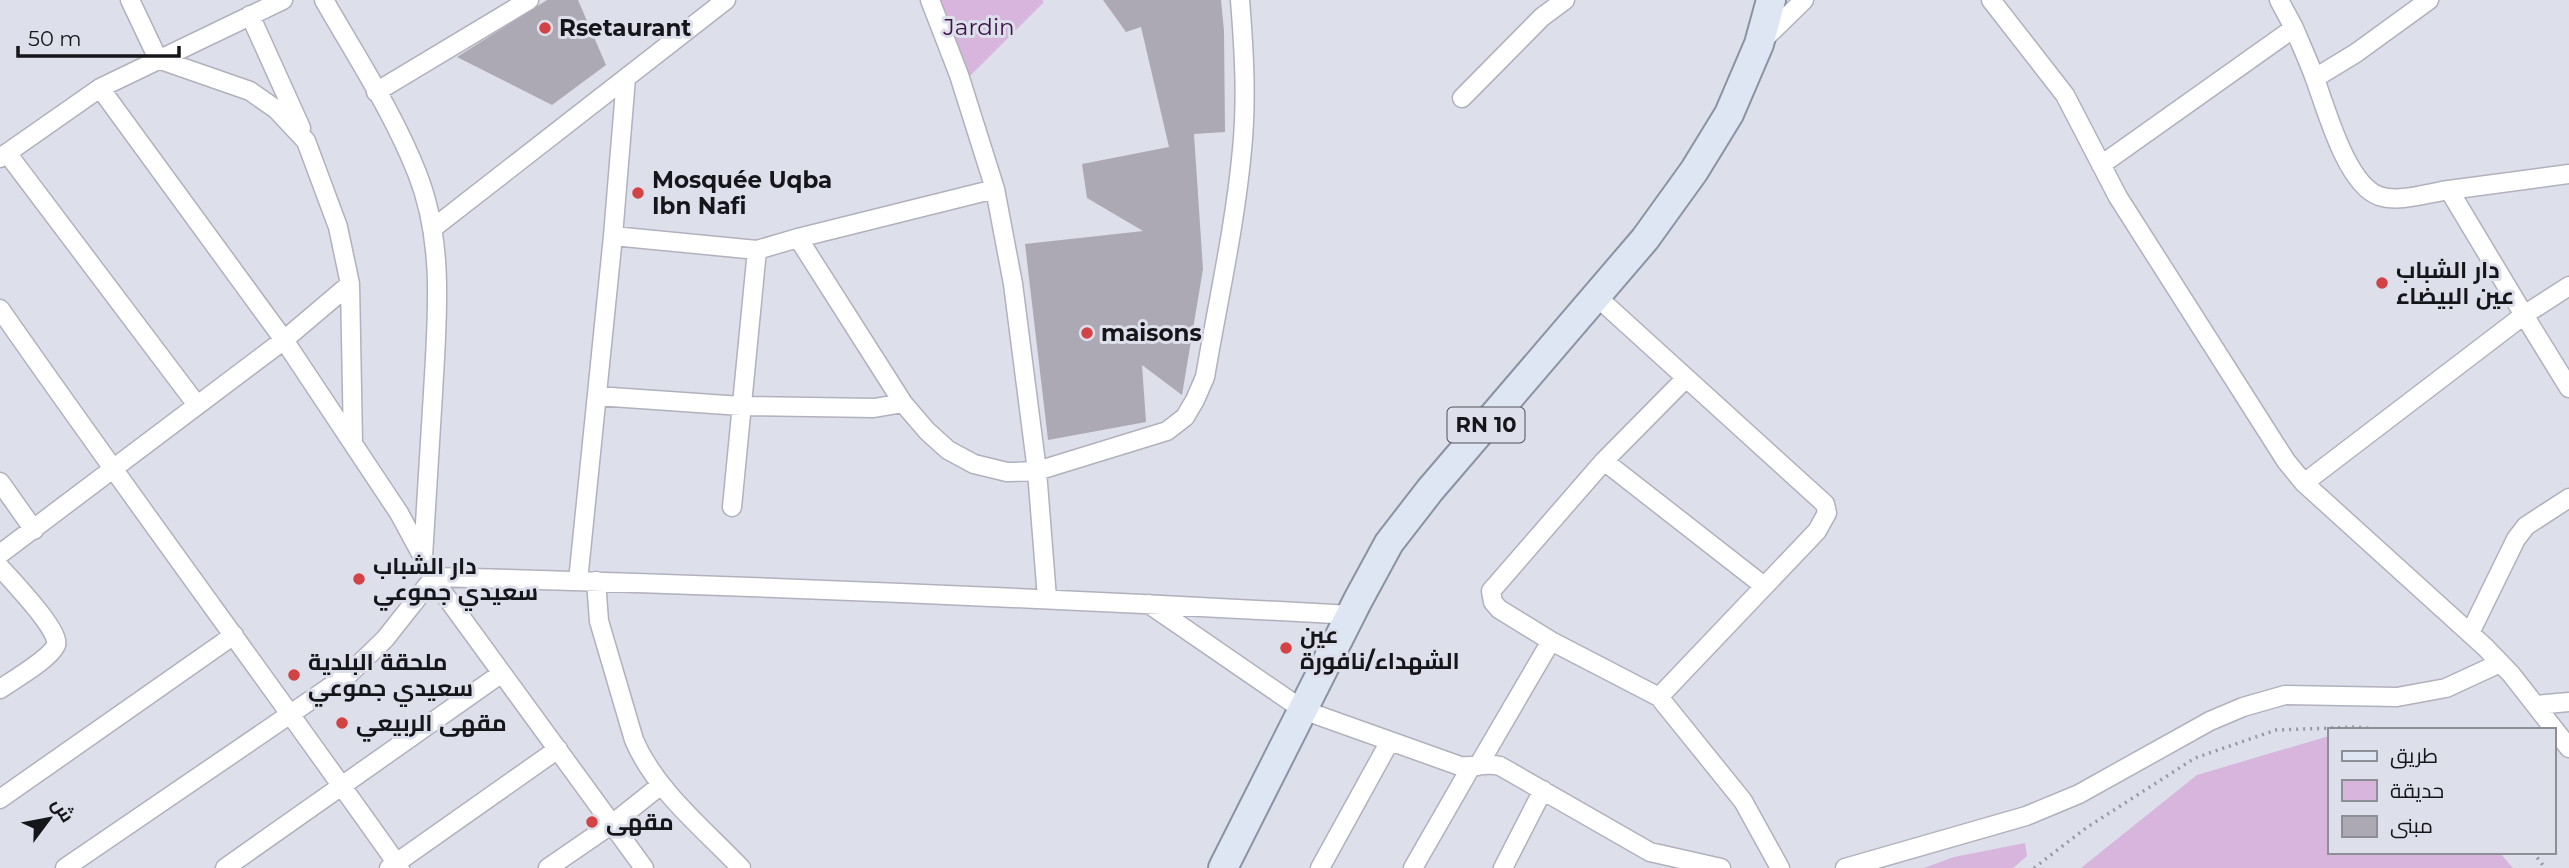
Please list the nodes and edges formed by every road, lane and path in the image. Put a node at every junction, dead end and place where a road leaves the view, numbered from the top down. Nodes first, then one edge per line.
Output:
1 (130, 0) edge
2 (283, 0) edge
3 (324, 0) edge
4 (529, 0) edge
5 (726, 0) edge
6 (930, 0) edge
7 (1240, 0) edge
8 (1565, 0) edge
9 (1771, 0) edge
10 (1804, 0) edge
11 (1991, 0) edge
12 (2279, 0) edge
13 (2429, 0) edge
14 (250, 15) junction
15 (2294, 28) junction
16 (1759, 44) junction
17 (158, 59) junction
18 (626, 78) junction
19 (2315, 78) junction
20 (100, 88) junction
21 (376, 93) junction
22 (1462, 98) dead end
23 (306, 141) junction
24 (4, 155) edge
25 (2101, 165) junction
26 (2569, 174) edge
27 (995, 189) junction
28 (2449, 190) junction
29 (432, 229) junction
30 (613, 236) junction
31 (798, 238) junction
32 (757, 250) junction
33 (350, 284) junction
34 (2569, 286) edge
35 (1596, 296) junction
36 (0, 309) edge
37 (2524, 315) junction
38 (284, 340) junction
39 (1686, 378) junction
40 (2569, 388) edge
41 (597, 396) junction
42 (903, 403) junction
43 (197, 405) junction
44 (741, 406) junction
45 (353, 443) junction
46 (1604, 461) junction
47 (111, 469) junction
48 (1037, 471) junction
49 (0, 482) edge
50 (2304, 483) junction
51 (2569, 498) edge
52 (732, 507) dead end
53 (34, 530) junction
54 (0, 554) edge
55 (423, 557) junction
56 (0, 567) edge
57 (434, 577) junction
58 (587, 581) junction
59 (1764, 586) junction
60 (1047, 598) junction
61 (1149, 604) junction
62 (1351, 615) junction
63 (2470, 634) junction
64 (234, 635) junction
65 (1550, 641) junction
66 (2500, 663) junction
67 (502, 673) junction
68 (0, 689) edge
69 (1659, 698) junction
70 (2569, 702) edge
71 (2536, 705) junction
72 (1303, 710) junction
73 (292, 714) junction
74 (2328, 728) edge
75 (2330, 728) edge
76 (2365, 728) edge
77 (2554, 728) edge
78 (2555, 730) edge
79 (1390, 741) junction
80 (2569, 748) edge
81 (558, 749) junction
82 (1474, 766) junction
83 (342, 785) junction
84 (661, 785) junction
85 (1543, 790) junction
86 (0, 799) edge
87 (612, 824) junction
88 (1647, 860) edge
89 (395, 866) edge
90 (1225, 867) edge
91 (65, 868) edge
92 (225, 868) edge
93 (548, 868) edge
94 (643, 868) edge
95 (741, 868) edge
96 (1320, 868) edge
97 (1413, 868) edge
98 (1503, 868) edge
99 (1721, 868) edge
100 (1780, 868) edge
101 (1844, 868) edge
102 (2034, 868) edge

1 - 17 street
2 - 14 street
3 - 21 street
4 - 21 street
5 - 18 street
6 - 27 street
7 - 48 street
8 - 22 street
9 - 16 main road, RN 10
10 - 16 street
11 - 25 street
12 - 15 street
13 - 19 street
14 - 17 street
14 - 23 street
15 - 19 street
15 - 25 street
16 - 35 main road, RN 10
17 - 20 street
17 - 23 street
18 - 29 street
18 - 30 street
19 - 28 street
20 - 24 street
20 - 38 street
21 - 29 street
23 - 33 street
24 - 43 street
25 - 50 street
26 - 28 street
27 - 31 street
27 - 48 street
28 - 37 street
29 - 55 street
30 - 32 street
30 - 41 street
31 - 32 street
31 - 42 street
32 - 44 street
33 - 38 street
33 - 45 street
34 - 37 street
35 - 39 street
35 - 62 main road, RN 10
36 - 47 street
37 - 40 street
37 - 50 street
38 - 43 street
38 - 45 street
39 - 46 street
39 - 59 street
41 - 44 street
41 - 58 street
42 - 44 street
42 - 48 street
43 - 47 street
44 - 52 street
45 - 55 street
46 - 59 street
46 - 65 street
47 - 53 street
47 - 64 street
48 - 60 street
49 - 53 street
50 - 63 street
51 - 63 street
53 - 54 street
55 - 57 street
56 - 68 street
57 - 58 street
57 - 67 street
57 - 73 street
58 - 60 street
58 - 84 street
59 - 69 street
60 - 61 street
61 - 62 street
61 - 72 street
62 - 72 main road, RN 10
63 - 66 street
64 - 73 street
64 - 86 street
65 - 69 street
65 - 82 street
66 - 71 street
66 - 101 street
67 - 81 street
67 - 83 street
69 - 100 street
70 - 71 street
71 - 77 street
72 - 79 street
72 - 90 main road, RN 10
73 - 83 street
73 - 91 street
74 - 102 path
75 - 76 path
78 - 80 street
79 - 82 street
79 - 96 street
81 - 87 street
81 - 89 street
82 - 85 street
82 - 97 street
83 - 89 street
83 - 92 street
84 - 87 street
84 - 95 street
85 - 88 street
85 - 98 street
87 - 93 street
87 - 94 street
88 - 99 street

